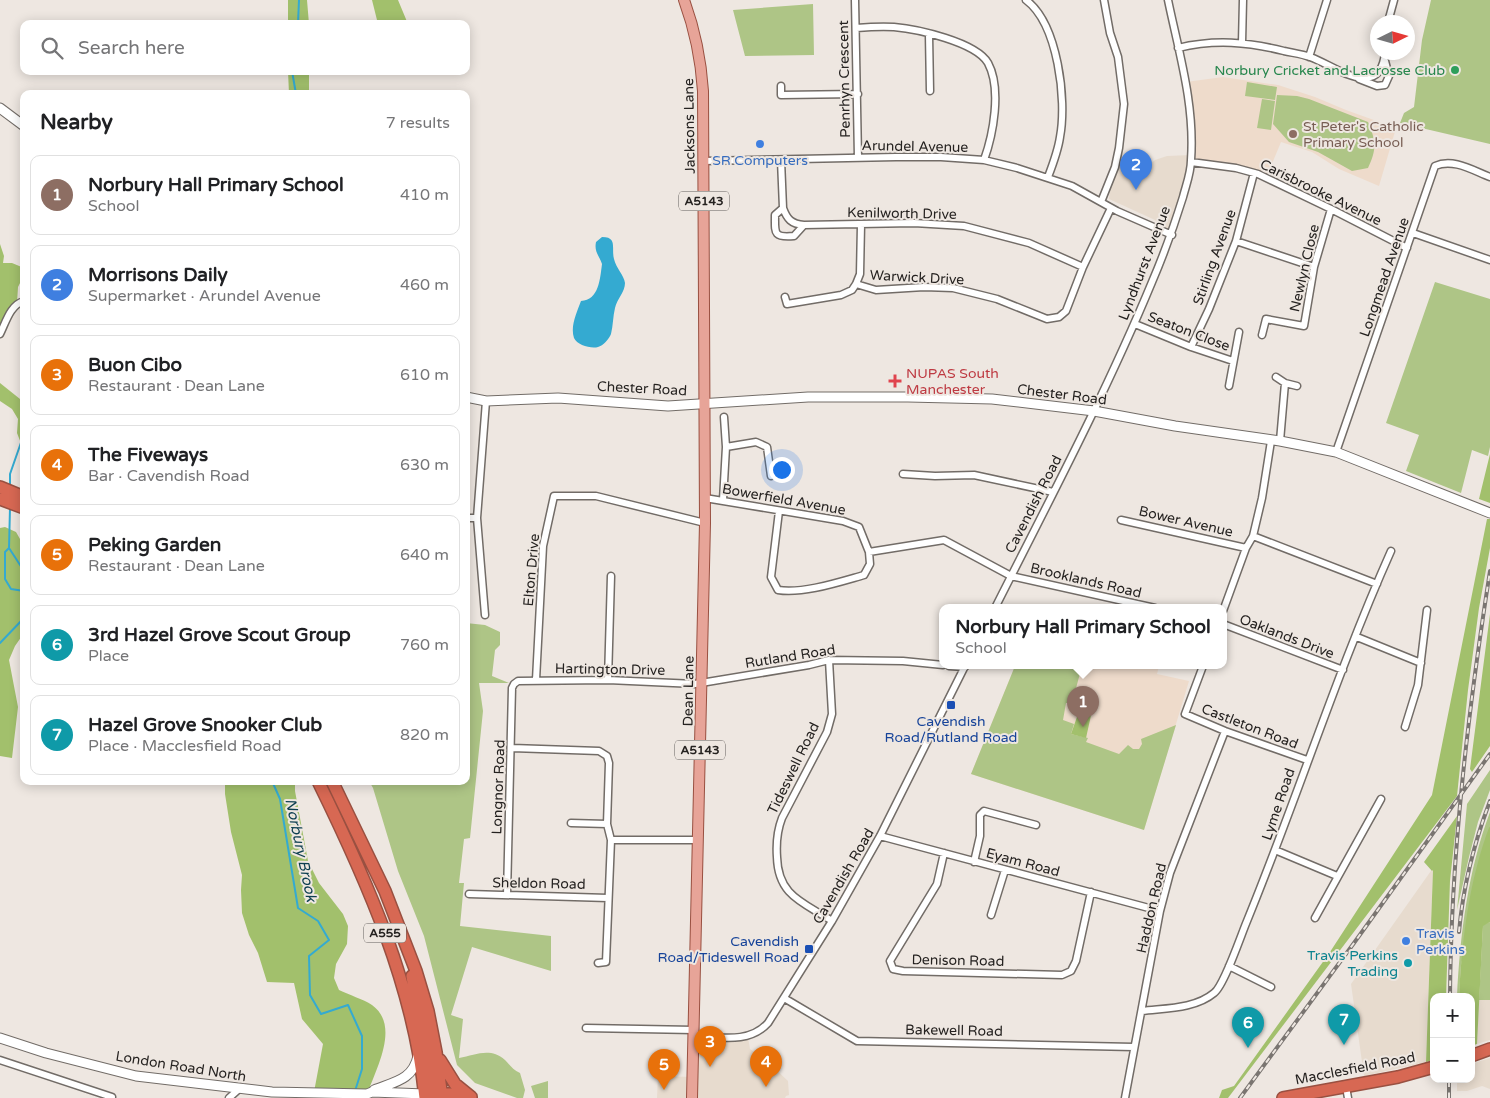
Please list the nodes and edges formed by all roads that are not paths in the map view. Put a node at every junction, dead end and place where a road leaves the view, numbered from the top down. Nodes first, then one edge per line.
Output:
1 (855, 0) edge
2 (1027, 0) edge
3 (1104, 0) edge
4 (1168, 0) edge
5 (1243, 0) edge
6 (1327, 0) edge
7 (1394, 0) edge
8 (683, 2) edge
9 (1390, 15) edge
10 (856, 28) junction
11 (930, 35) junction
12 (1242, 43) junction
13 (1178, 48) junction
14 (1309, 57) junction
15 (1385, 60) joint
16 (1353, 76) junction
17 (781, 86) dead end
18 (930, 91) dead end
19 (858, 94) junction
20 (0, 108) edge
21 (20, 123) edge
22 (858, 158) junction
23 (781, 160) junction
24 (984, 160) junction
25 (702, 162) junction
26 (1191, 162) junction
27 (1254, 173) junction
28 (1048, 177) junction
29 (1490, 177) edge
30 (1101, 202) junction
31 (783, 208) junction
32 (1111, 208) junction
33 (1331, 209) junction
34 (804, 225) junction
35 (860, 225) junction
36 (1413, 232) junction
37 (1172, 235) junction
38 (1236, 241) junction
39 (1407, 248) junction
40 (1490, 260) edge
41 (1314, 266) junction
42 (1082, 267) junction
43 (856, 284) junction
44 (20, 302) edge
45 (787, 304) dead end
46 (1268, 311) dead end
47 (1266, 319) junction
48 (1135, 324) junction
49 (1239, 332) dead end
50 (0, 334) edge
51 (1262, 335) dead end
52 (1191, 347) junction
53 (1234, 361) junction
54 (1276, 377) dead end
55 (1285, 383) junction
56 (1229, 386) dead end
57 (1297, 386) dead end
58 (470, 398) edge
59 (486, 401) junction
60 (705, 404) junction
61 (1094, 411) junction
62 (724, 417) dead end
63 (1270, 440) junction
64 (1280, 441) junction
65 (726, 447) junction
66 (1336, 452) junction
67 (903, 474) dead end
68 (771, 476) dead end
69 (0, 487) edge
70 (1053, 492) junction
71 (20, 495) edge
72 (705, 498) junction
73 (0, 499) edge
74 (723, 500) junction
75 (20, 506) edge
76 (779, 511) junction
77 (1490, 513) edge
78 (470, 518) edge
79 (476, 518) junction
80 (1121, 520) dead end
81 (705, 523) junction
82 (1253, 536) junction
83 (1246, 548) junction
84 (1391, 551) dead end
85 (869, 552) junction
86 (611, 576) dead end
87 (1011, 576) junction
88 (1377, 584) junction
89 (997, 604) edge
90 (1137, 604) edge
91 (1226, 604) edge
92 (1427, 610) dead end
93 (485, 615) dead end
94 (1227, 626) edge
95 (1356, 637) junction
96 (829, 660) junction
97 (1421, 663) junction
98 (939, 665) edge
99 (964, 669) edge
100 (1202, 669) edge
101 (1343, 670) junction
102 (536, 680) junction
103 (608, 680) junction
104 (518, 681) joint
105 (702, 683) junction
106 (1405, 727) dead end
107 (1225, 731) junction
108 (512, 748) junction
109 (1307, 760) junction
110 (320, 785) edge
111 (334, 785) edge
112 (1381, 799) dead end
113 (571, 823) dead end
114 (607, 824) junction
115 (1036, 825) dead end
116 (880, 836) junction
117 (611, 840) junction
118 (698, 840) junction
119 (1275, 850) junction
120 (944, 853) junction
121 (974, 862) junction
122 (1005, 870) junction
123 (1337, 876) junction
124 (1091, 892) junction
125 (469, 894) dead end
126 (507, 895) junction
127 (608, 898) junction
128 (1160, 911) junction
129 (991, 915) dead end
130 (1315, 918) dead end
131 (832, 921) junction
132 (409, 952) junction
133 (598, 963) dead end
134 (1229, 966) junction
135 (1271, 987) dead end
136 (784, 998) junction
137 (1142, 1011) junction
138 (586, 1028) dead end
139 (694, 1033) junction
140 (0, 1038) edge
141 (1134, 1047) junction
142 (1490, 1049) edge
143 (436, 1052) junction
144 (418, 1055) junction
145 (1475, 1055) edge
146 (0, 1060) edge
147 (1430, 1068) edge
148 (239, 1089) junction
149 (1347, 1092) edge
150 (370, 1094) edge
151 (433, 1096) edge
152 (112, 1097) dead end
153 (229, 1098) edge
154 (472, 1098) edge
155 (692, 1098) edge
156 (1125, 1098) edge
157 (1283, 1098) edge

1 - 10 street, Penrhyn Crescent
2 - 28 street
3 - 30 street
4 - 13 street, Lyndhurst Avenue
5 - 12 street
6 - 14 street
7 - 9 street
8 - 25 main road, Jacksons Lane / A5143
10 - 11 street
10 - 19 street, Penrhyn Crescent
11 - 18 street
11 - 24 street
12 - 13 street
12 - 14 street
13 - 26 street, Lyndhurst Avenue
14 - 16 street
15 - 16 street
15 - 16 street
17 - 19 street
19 - 22 street, Penrhyn Crescent
20 - 21 street
22 - 23 street, Arundel Avenue
22 - 24 street, Arundel Avenue
23 - 25 street, Arundel Avenue
23 - 31 street
24 - 28 street, Arundel Avenue
25 - 60 main road, Jacksons Lane / A5143
26 - 27 street, Carisbrooke Avenue
26 - 37 street, Lyndhurst Avenue
27 - 33 street, Carisbrooke Avenue
27 - 38 street, Stirling Avenue
28 - 30 street, Arundel Avenue
29 - 36 street, Longmead Avenue
30 - 32 street, Arundel Avenue
31 - 34 street
31 - 34 street
32 - 37 street, Arundel Avenue
32 - 42 street, Warwick Drive
33 - 39 street, Carisbrooke Avenue
33 - 41 street, Newlyn Close
34 - 35 street, Kenilworth Drive
35 - 42 street, Kenilworth Drive
35 - 43 street
36 - 39 street, Longmead Avenue
36 - 40 street
37 - 48 street, Lyndhurst Avenue
38 - 41 street
38 - 52 street, Stirling Avenue
39 - 66 street, Longmead Avenue
41 - 47 street, Newlyn Close
42 - 43 street, Warwick Drive
43 - 45 street
44 - 50 street
46 - 47 street, Newlyn Close
47 - 51 street, Newlyn Close
48 - 52 street, Seaton Close
48 - 61 street, Lyndhurst Avenue
49 - 53 street, Seaton Close
52 - 53 street, Seaton Close
53 - 56 street, Seaton Close
54 - 55 street
55 - 57 street
55 - 64 street
58 - 59 street, Chester Road
59 - 60 street, Chester Road
59 - 79 street
60 - 61 street, Chester Road
60 - 72 main road, Dean Lane / A5143
61 - 63 street, Chester Road
61 - 70 street, Cavendish Road
62 - 65 street
63 - 64 street, Chester Road
63 - 82 street
64 - 66 street, Chester Road
65 - 68 street
65 - 74 street
66 - 77 street, Chester Road
67 - 70 street
69 - 71 highway
70 - 87 street, Cavendish Road
72 - 74 street, Bowerfield Avenue
72 - 81 main road, Dean Lane / A5143
73 - 75 highway
74 - 76 street, Bowerfield Avenue
76 - 85 street, Bowerfield Avenue
76 - 85 street
78 - 79 street
79 - 93 street
80 - 83 street, Bower Avenue
81 - 102 street, Elton Drive
81 - 105 main road, Dean Lane / A5143
82 - 83 street
82 - 88 street
83 - 91 street
84 - 88 street, Lyme Road
85 - 87 street
86 - 103 street
87 - 89 street, Cavendish Road
87 - 90 street, Brooklands Road
88 - 95 street, Lyme Road
92 - 97 street
94 - 101 street, Oaklands Drive
95 - 97 street
95 - 101 street, Lyme Road
96 - 98 street, Rutland Road
96 - 105 street, Rutland Road
96 - 131 street, Tideswell Road
97 - 106 street
99 - 116 street, Cavendish Road
100 - 107 street, Castleton Road
101 - 109 street, Lyme Road
102 - 103 street, Hartington Drive
102 - 104 street, Hartington Drive
103 - 105 street, Hartington Drive
104 - 108 street, Longnor Road
105 - 118 main road, Dean Lane / A5143
107 - 109 street, Castleton Road
107 - 128 street, Haddon Road
108 - 114 street
108 - 126 street, Longnor Road
109 - 119 street, Lyme Road
110 - 144 highway, A555
111 - 132 highway, A555
112 - 123 street
113 - 114 street
114 - 117 street
115 - 121 street
116 - 120 street, Eyam Road
116 - 131 street, Cavendish Road
117 - 118 street
117 - 127 street
118 - 139 main road, Dean Lane / A5143
119 - 123 street
119 - 134 street, Lyme Road
120 - 121 street, Eyam Road
120 - 124 street, Denison Road
121 - 122 street, Eyam Road
122 - 124 street, Eyam Road
122 - 129 street
123 - 130 street
124 - 128 street, Eyam Road
125 - 126 street, Sheldon Road
126 - 127 street, Sheldon Road
127 - 133 street
128 - 137 street, Haddon Road
131 - 136 street, Cavendish Road
132 - 143 highway, A555
132 - 151 highway
134 - 135 street
134 - 137 street, Lyme Road
136 - 139 street, Cavendish Road
136 - 141 street, Bakewell Road
137 - 141 street, Haddon Road
138 - 139 street
139 - 155 main road, Dean Lane / A5143
140 - 148 street, London Road North
141 - 156 street, Haddon Road
142 - 145 highway
143 - 151 highway, A555
143 - 154 highway
144 - 150 street
144 - 151 highway, A555
146 - 152 street
147 - 149 highway, Macclesfield Road
148 - 150 street, London Road North
148 - 153 street
149 - 157 highway, Macclesfield Road
150 - 151 street
151 - 154 highway

